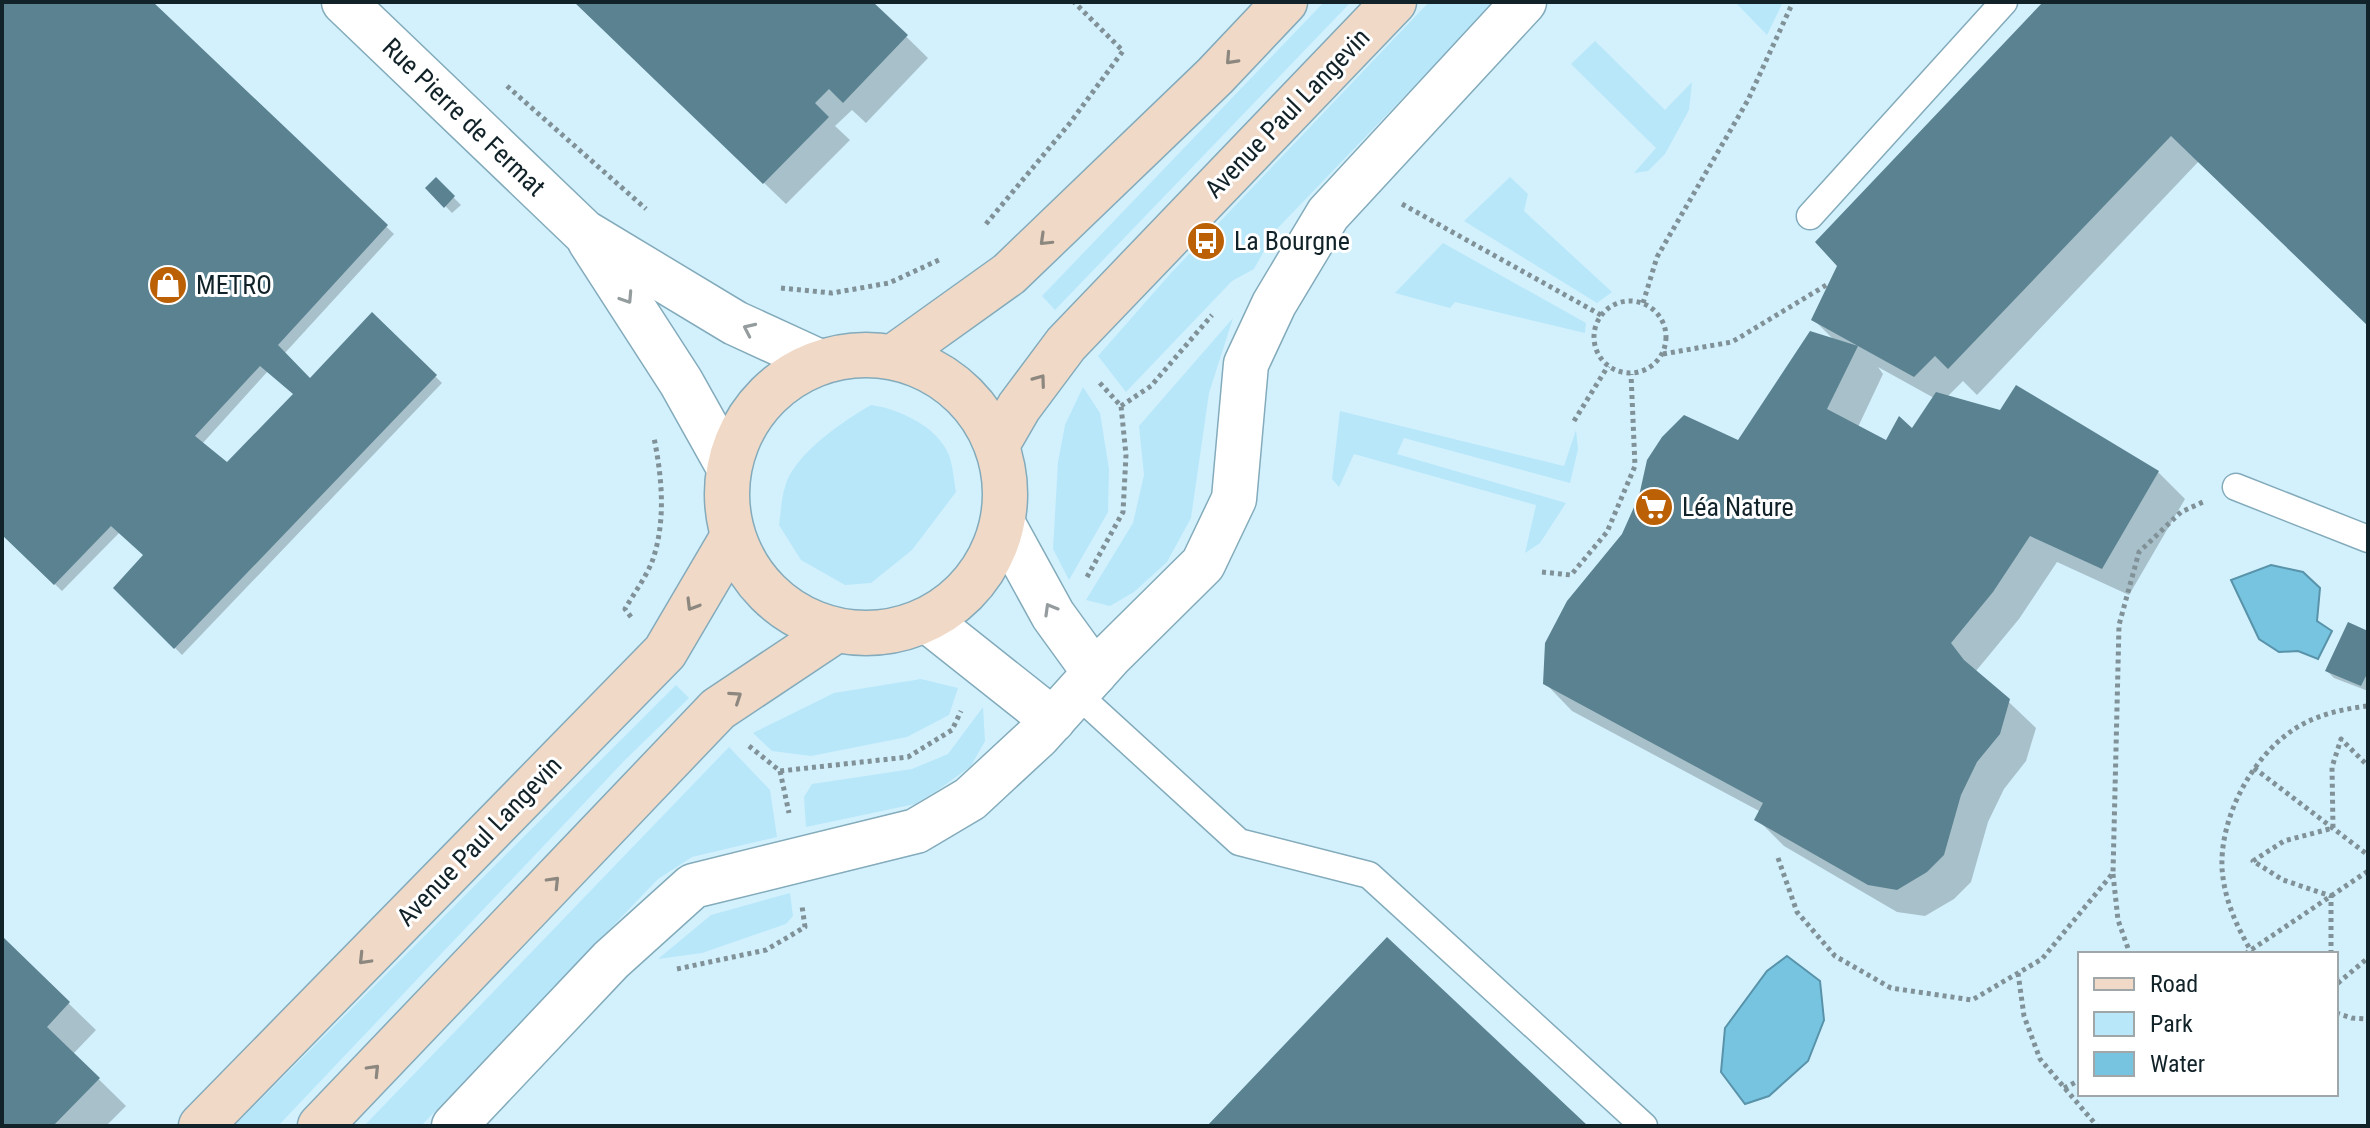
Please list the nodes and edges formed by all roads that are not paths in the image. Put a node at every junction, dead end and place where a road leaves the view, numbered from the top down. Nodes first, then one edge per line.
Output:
1 (344, 2) edge
2 (1285, 2) edge
3 (1394, 2) edge
4 (1524, 2) edge
5 (2004, 2) edge
6 (1810, 216) dead end
7 (584, 232) junction
8 (893, 357) junction
9 (820, 362) junction
10 (997, 445) junction
11 (728, 466) junction
12 (2236, 487) road end
13 (1003, 524) junction
14 (732, 538) junction
15 (2368, 539) edge
16 (927, 620) junction
17 (835, 631) junction
18 (1075, 695) junction
19 (201, 1126) edge
20 (320, 1126) edge
21 (454, 1126) edge
22 (1644, 1126) edge

1 - 7 street, Rue Pierre de Fermat
2 -> 8 main road
10 -> 3 main road, Avenue Paul Langevin
4 - 18 street
5 - 6 lane
9 -> 7 street, Rue Pierre de Fermat
7 -> 11 street, Rue Pierre de Fermat
8 - 9 main road
8 - 10 main road
9 - 11 main road
10 - 13 main road
11 - 14 main road
12 - 15 lane
13 - 16 main road
18 -> 13 street
14 - 17 main road
14 -> 19 main road, Avenue Paul Langevin
16 - 17 main road
16 - 18 street
20 -> 17 main road
18 - 21 street
18 - 22 lane

